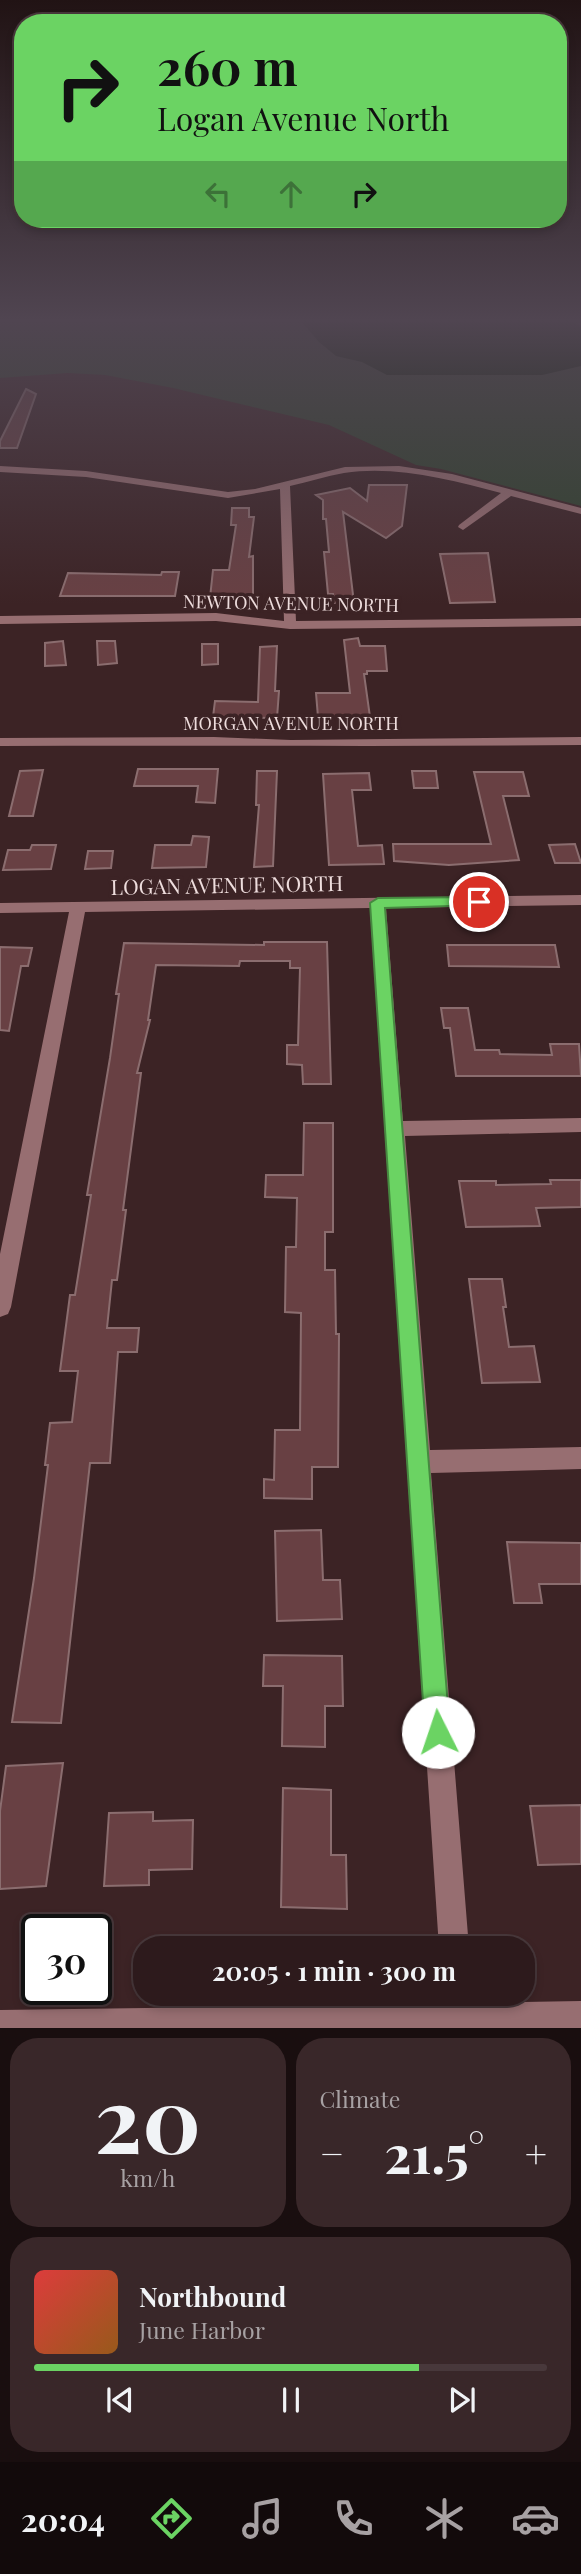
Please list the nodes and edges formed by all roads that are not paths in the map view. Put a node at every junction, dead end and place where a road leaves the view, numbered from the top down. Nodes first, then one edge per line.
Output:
1 (0, 469) edge
2 (285, 484) junction
3 (511, 491) junction
4 (581, 511) edge
5 (463, 527) dead end
6 (0, 620) edge
7 (581, 622) edge
8 (290, 625) junction
9 (581, 741) edge
10 (0, 742) edge
11 (581, 900) edge
12 (378, 903) junction
13 (0, 908) edge
14 (78, 908) junction
15 (581, 1125) edge
16 (393, 1129) junction
17 (0, 1307) edge
18 (581, 1458) edge
19 (418, 1462) junction
20 (453, 1936) edge
21 (458, 2006) edge
22 (581, 2017) edge
23 (0, 2026) edge

1 - 2 street
2 - 3 street
2 - 8 street
3 - 4 street
3 - 5 street
6 - 8 street, NEWTON AVENUE NORTH
7 - 8 street, NEWTON AVENUE NORTH
9 - 10 street, MORGAN AVENUE NORTH
11 - 12 street, LOGAN AVENUE NORTH
12 - 14 street, LOGAN AVENUE NORTH
12 - 16 street
13 - 14 street, LOGAN AVENUE NORTH
14 - 17 street
15 - 16 street
16 - 19 street
18 - 19 street
19 - 20 street
21 - 22 street
21 - 23 street

